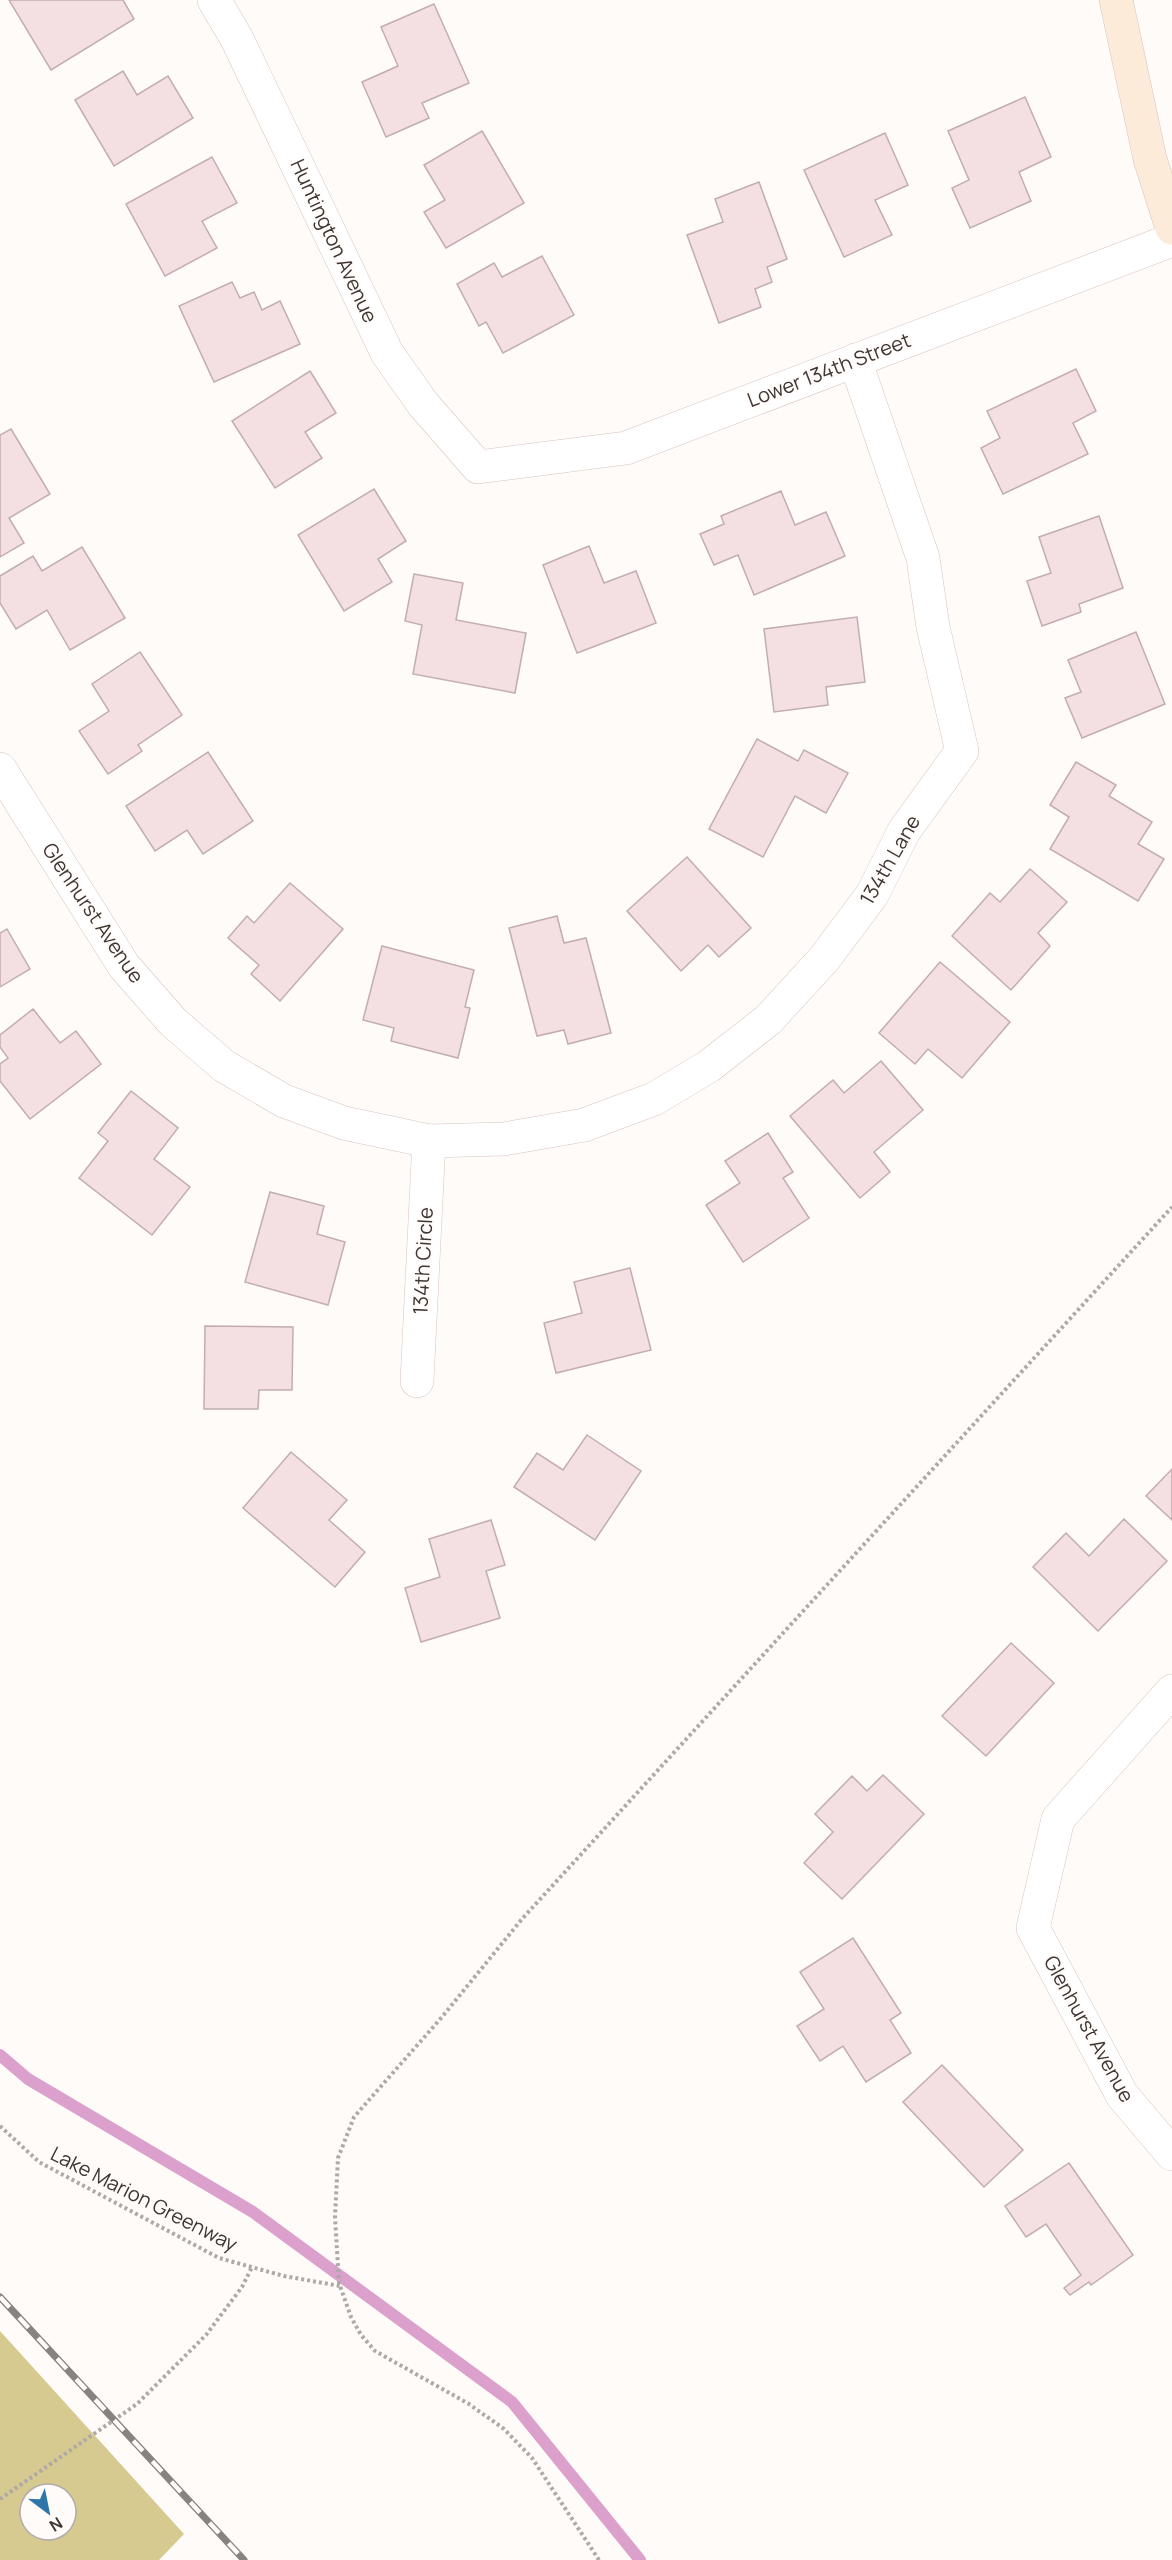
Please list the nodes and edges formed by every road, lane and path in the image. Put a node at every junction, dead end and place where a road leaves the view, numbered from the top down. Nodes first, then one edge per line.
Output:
1 (214, 0) edge
2 (1116, 0) edge
3 (1172, 228) edge
4 (1172, 240) edge
5 (855, 360) junction
6 (478, 467) joint
7 (0, 769) edge
8 (429, 1141) junction
9 (1172, 1207) edge
10 (417, 1381) dead end
11 (1172, 1691) edge
12 (0, 2126) edge
13 (1172, 2154) edge
14 (252, 2267) junction
15 (339, 2285) junction
16 (0, 2499) edge
17 (599, 2560) edge

1 - 6 street, Huntington Avenue
2 - 3 street
4 - 5 street, Lower 134th Street
5 - 6 street, Lower 134th Street
5 - 8 street, 134th Lane
7 - 8 street, Glenhurst Avenue
8 - 10 street, 134th Circle
9 - 15 path
11 - 13 street, Glenhurst Avenue
12 - 14 path, Lake Marion Greenway
14 - 15 path, Lake Marion Greenway
14 - 16 path
15 - 17 path

